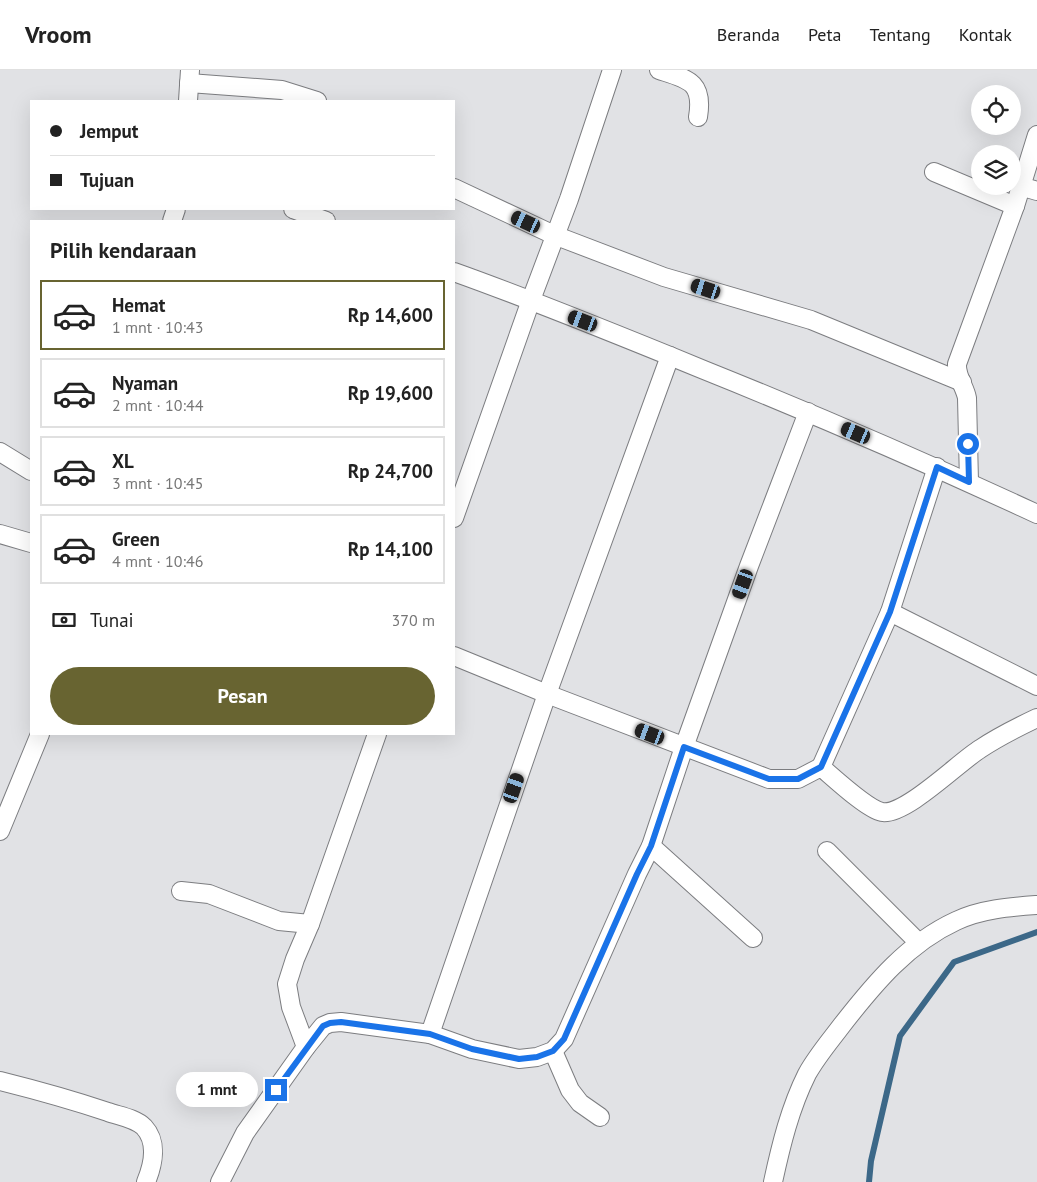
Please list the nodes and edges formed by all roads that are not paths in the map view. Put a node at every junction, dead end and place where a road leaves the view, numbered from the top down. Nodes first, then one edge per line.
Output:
1 (612, 70) edge
2 (659, 70) edge
3 (189, 77) edge
4 (188, 100) edge
5 (314, 100) edge
6 (698, 117) dead end
7 (1037, 136) edge
8 (934, 172) dead end
9 (455, 188) edge
10 (1029, 189) edge
11 (1015, 206) junction
12 (296, 210) edge
13 (323, 220) edge
14 (554, 235) junction
15 (455, 272) edge
16 (531, 300) junction
17 (670, 356) junction
18 (962, 382) junction
19 (808, 412) junction
20 (0, 452) edge
21 (937, 467) junction
22 (30, 469) edge
23 (969, 482) junction
24 (1037, 514) edge
25 (455, 515) edge
26 (0, 534) edge
27 (30, 542) edge
28 (890, 612) junction
29 (455, 656) edge
30 (1037, 686) edge
31 (547, 694) junction
32 (1037, 718) edge
33 (40, 735) edge
34 (377, 735) edge
35 (684, 747) junction
36 (821, 767) junction
37 (0, 831) edge
38 (651, 846) junction
39 (827, 851) dead end
40 (181, 891) dead end
41 (1037, 905) edge
42 (310, 924) junction
43 (753, 938) dead end
44 (919, 943) junction
45 (430, 1034) junction
46 (306, 1047) junction
47 (553, 1051) junction
48 (0, 1080) edge
49 (600, 1117) dead end
50 (146, 1182) edge
51 (220, 1182) edge
52 (773, 1182) edge

1 - 14 street
2 - 6 street
3 - 4 street
3 - 5 street
7 - 10 street
8 - 11 street
9 - 14 street
10 - 11 street
11 - 18 street
12 - 13 street
14 - 16 street
14 - 18 street
15 - 16 street
16 - 17 street
16 - 25 street
17 - 19 street
17 - 31 street
18 - 23 street
19 - 21 street
19 - 35 street
20 - 22 street
21 - 23 street
21 - 28 street
23 - 24 street
26 - 27 street
28 - 30 street
28 - 36 street
29 - 31 street
31 - 35 street
31 - 45 street
32 - 36 street
33 - 37 street
34 - 42 street
35 - 36 street
35 - 38 street
38 - 43 street
38 - 47 street
39 - 44 street
40 - 42 street
41 - 44 street
42 - 46 street
44 - 52 street
45 - 46 street
45 - 47 street
46 - 51 street
47 - 49 street
48 - 50 street

